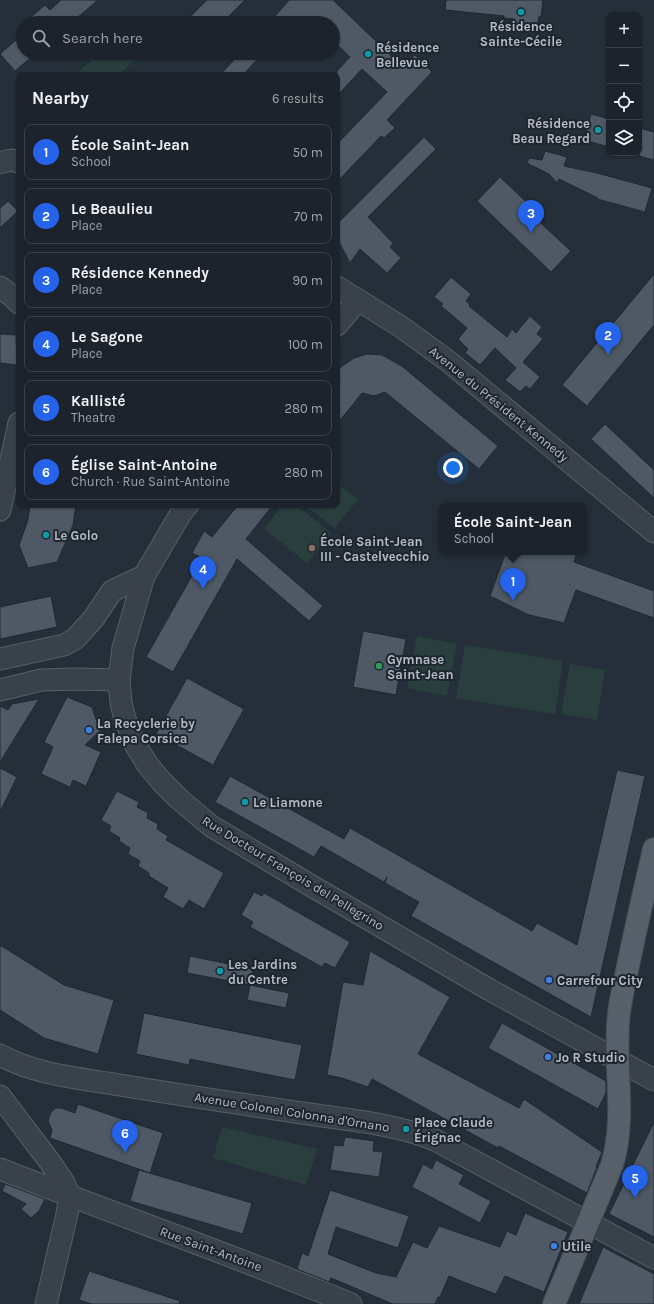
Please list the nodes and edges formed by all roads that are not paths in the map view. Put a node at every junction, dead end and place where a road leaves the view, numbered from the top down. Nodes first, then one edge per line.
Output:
1 (16, 161) edge
2 (0, 163) edge
3 (0, 287) edge
4 (340, 289) edge
5 (358, 300) junction
6 (16, 301) edge
7 (340, 321) edge
8 (16, 437) edge
9 (185, 508) edge
10 (0, 510) edge
11 (654, 532) edge
12 (144, 576) junction
13 (0, 659) edge
14 (119, 680) junction
15 (0, 690) edge
16 (654, 850) edge
17 (0, 1055) edge
18 (617, 1059) junction
19 (654, 1080) edge
20 (0, 1096) edge
21 (0, 1169) edge
22 (70, 1196) junction
23 (588, 1222) junction
24 (654, 1258) edge
25 (46, 1304) edge
26 (352, 1304) edge
27 (554, 1304) edge

1 - 2 street
3 - 6 street
4 - 5 street, Avenue du Président Kennedy
5 - 7 street
5 - 11 street, Avenue du Président Kennedy
8 - 10 street
9 - 12 street, Rue Docteur François del Pellegrino
12 - 13 street
12 - 14 street, Rue Docteur François del Pellegrino
14 - 15 street
14 - 18 street, Rue Docteur François del Pellegrino
16 - 18 main road
17 - 23 street, Avenue Colonel Colonna d'Ornano
18 - 19 street, Rue Docteur François del Pellegrino
18 - 23 main road
20 - 22 street
21 - 22 street, Rue Saint-Antoine
22 - 25 street
22 - 26 street, Rue Saint-Antoine
23 - 24 street, Avenue Colonel Colonna d'Ornano
23 - 27 main road

